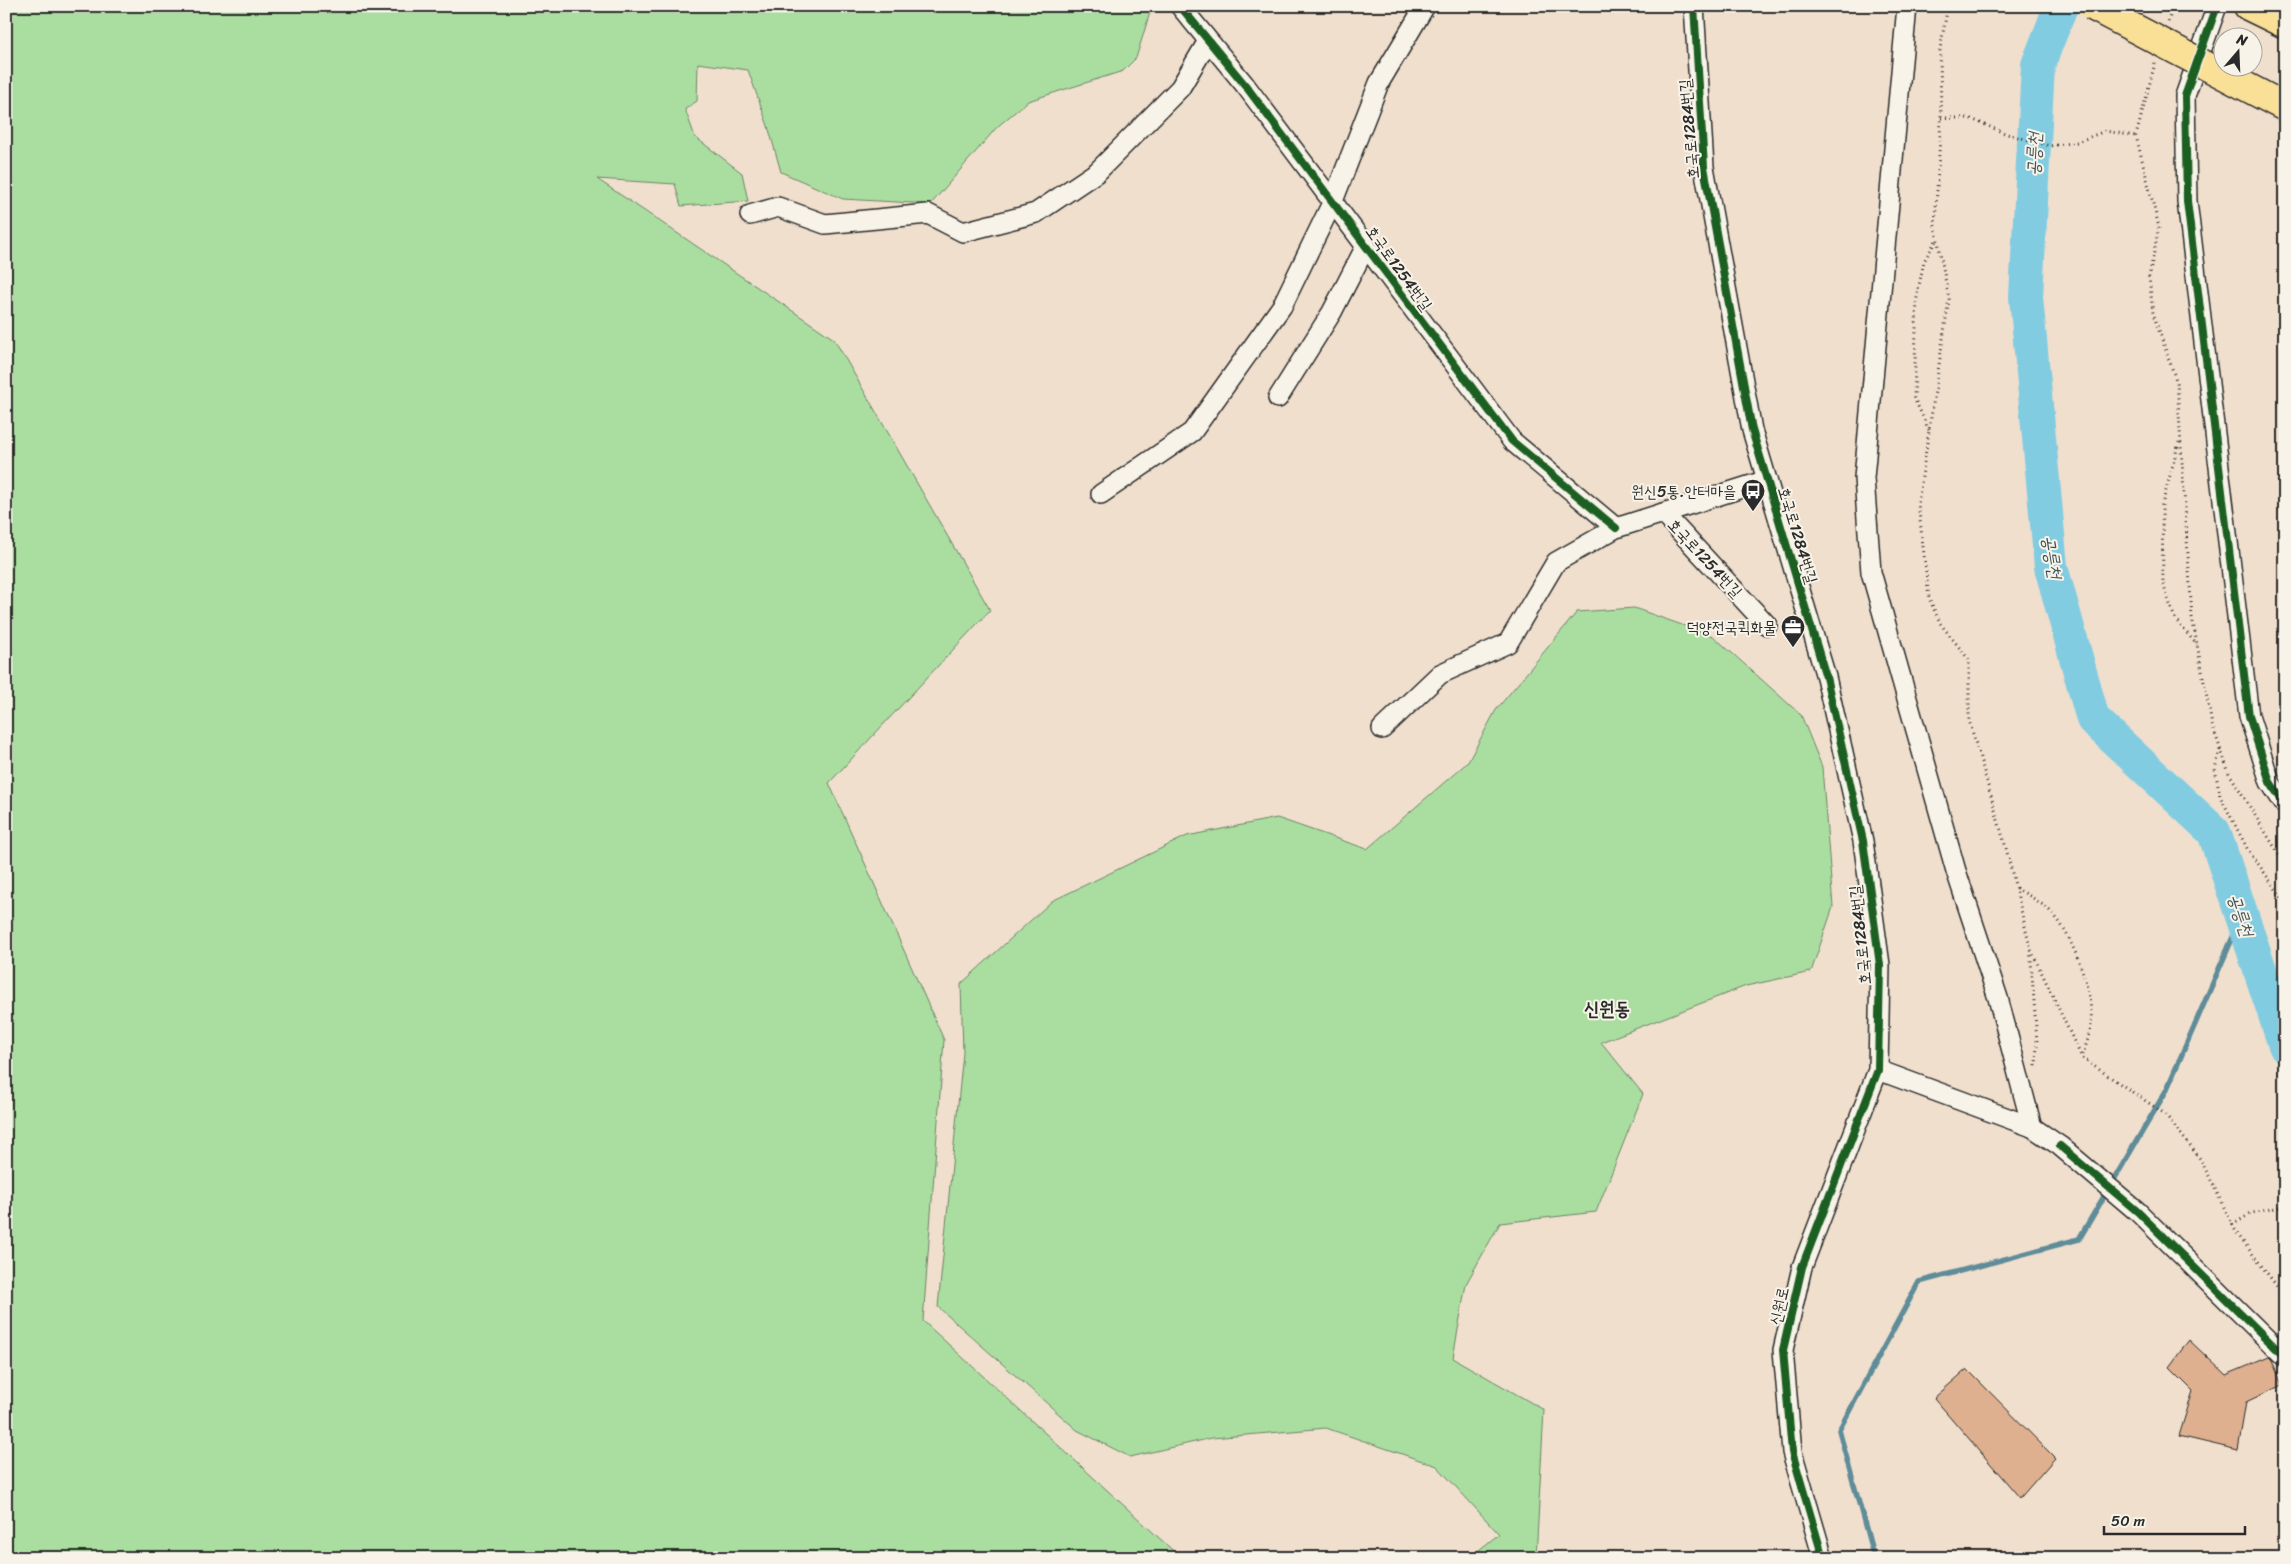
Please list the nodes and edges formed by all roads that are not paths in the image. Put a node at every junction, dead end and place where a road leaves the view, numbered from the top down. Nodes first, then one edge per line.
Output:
1 (1180, 6) edge
2 (1425, 6) edge
3 (1694, 6) edge
4 (1907, 6) edge
5 (2092, 6) edge
6 (2217, 6) edge
7 (2248, 6) edge
8 (2285, 24) edge
9 (1208, 41) junction
10 (2285, 107) edge
11 (1333, 201) junction
12 (750, 215) dead end
13 (1366, 246) junction
14 (1278, 398) dead end
15 (1767, 480) junction
16 (1101, 494) dead end
17 (1663, 513) junction
18 (1616, 528) junction
19 (1766, 625) dead end
20 (1382, 729) dead end
21 (2285, 805) edge
22 (1878, 1070) junction
23 (2032, 1127) junction
24 (2285, 1357) edge
25 (1823, 1558) edge

1 - 9 street, 호국로1254번길
2 - 11 street
3 - 15 street, 호국로1284번길
4 - 23 street
5 - 10 highway, bridge
6 - 21 street
7 - 8 highway
9 - 11 street, 호국로1254번길
9 - 12 street
11 - 13 street, 호국로1254번길
11 - 16 street
13 - 14 street, 호국로1254번길
13 - 18 street, 호국로1254번길
15 - 17 street, 호국로1254번길
15 - 22 street, 호국로1284번길
17 - 18 street, 호국로1254번길
17 - 19 street, 호국로1254번길
18 - 20 street, 호국로1254번길
22 - 23 street
22 - 25 street, 신원로
23 - 24 street

